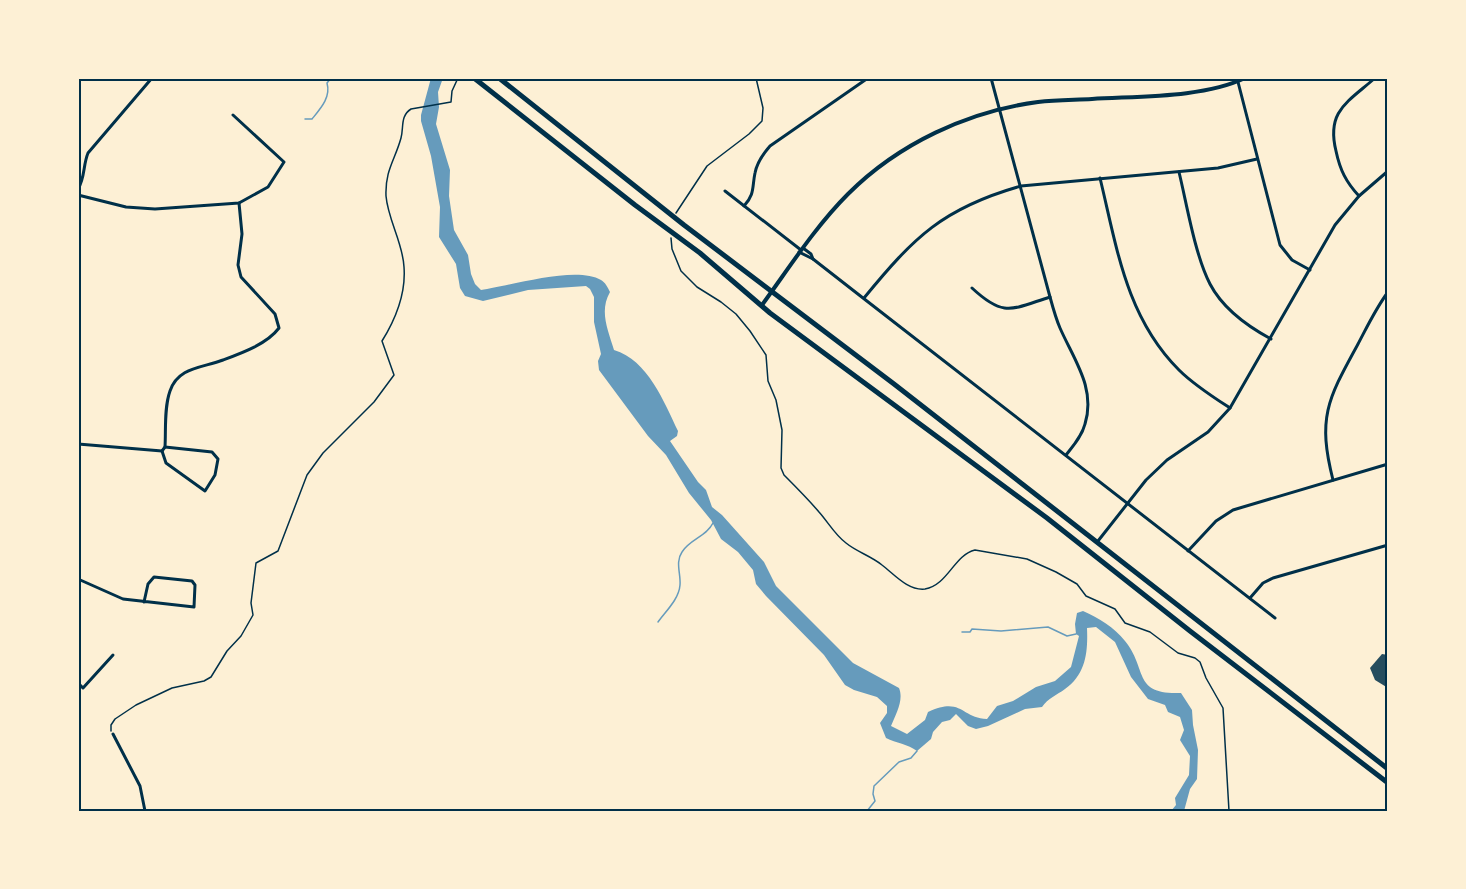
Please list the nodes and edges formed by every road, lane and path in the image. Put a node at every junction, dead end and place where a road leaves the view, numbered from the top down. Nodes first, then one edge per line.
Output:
1 (152, 78) edge
2 (458, 78) edge
3 (474, 78) edge
4 (499, 78) edge
5 (756, 78) edge
6 (868, 78) edge
7 (991, 78) edge
8 (1245, 78) edge
9 (1375, 78) edge
10 (1237, 80) edge
11 (1001, 110) junction
12 (233, 115) dead end
13 (1257, 159) junction
14 (1388, 171) edge
15 (1179, 172) junction
16 (1100, 178) junction
17 (693, 184) dead end
18 (1021, 186) junction
19 (78, 189) edge
20 (725, 191) dead end
21 (78, 195) edge
22 (1359, 196) junction
23 (239, 203) junction
24 (744, 206) junction
25 (801, 250) junction
26 (675, 260) dead end
27 (1310, 270) junction
28 (972, 288) dead end
29 (772, 290) junction
30 (1388, 292) edge
31 (1050, 297) junction
32 (863, 298) junction
33 (762, 305) junction
34 (1271, 339) junction
35 (1230, 408) junction
36 (78, 444) edge
37 (164, 449) junction
38 (1066, 455) junction
39 (1388, 464) edge
40 (1333, 480) junction
41 (1127, 503) junction
42 (1098, 541) junction
43 (1388, 545) edge
44 (1188, 551) junction
45 (1125, 563) junction
46 (1117, 572) junction
47 (78, 579) edge
48 (1250, 598) junction
49 (144, 602) junction
50 (1275, 618) dead end
51 (1235, 649) junction
52 (113, 655) dead end
53 (1228, 659) junction
54 (78, 683) edge
55 (113, 734) joint
56 (1388, 769) edge
57 (1388, 783) edge
58 (145, 811) edge
59 (1229, 811) edge

1 - 19 street
2 - 55 path
3 - 33 main road
4 - 29 main road
5 - 17 path
6 - 24 street
7 - 11 street
8 - 10 street
9 - 22 street
10 - 11 street
10 - 13 street
11 - 18 street
11 - 25 street
12 - 23 street
13 - 15 street
13 - 27 street
14 - 22 street
15 - 16 street
15 - 34 street
16 - 18 street
16 - 35 street
18 - 31 street
18 - 32 street
20 - 24 street
21 - 23 street
22 - 27 street
23 - 37 street
24 - 25 street
25 - 29 street
25 - 32 street
26 - 59 path
27 - 34 street
28 - 31 street
29 - 33 street
29 - 42 main road
30 - 40 street
31 - 38 street
32 - 38 street
33 - 46 main road
34 - 35 street
35 - 41 street
36 - 37 street
37 - 37 street
38 - 41 street
39 - 40 street
40 - 44 street
41 - 42 street
41 - 44 street
42 - 45 main road
43 - 48 street
44 - 48 street
45 - 46 main road
45 - 51 main road
46 - 53 main road
47 - 49 street
48 - 50 street
49 - 49 street
51 - 53 main road
51 - 56 main road
52 - 54 street
53 - 57 main road
55 - 58 street

